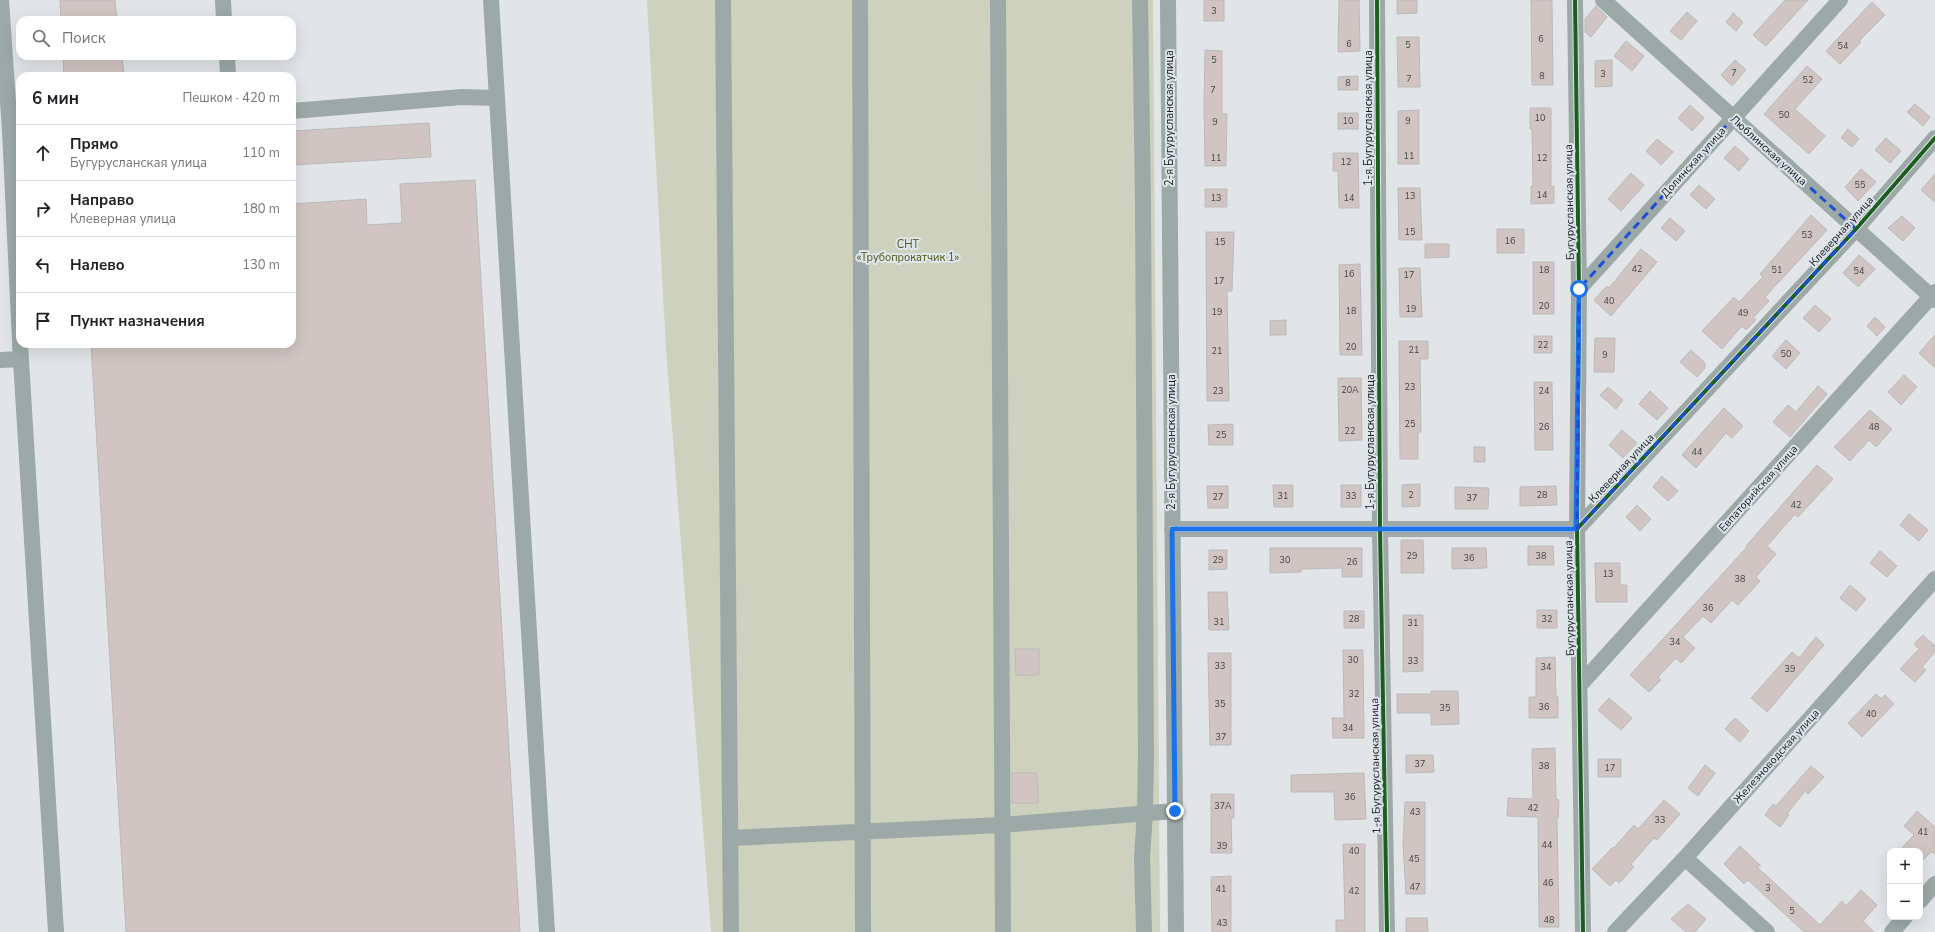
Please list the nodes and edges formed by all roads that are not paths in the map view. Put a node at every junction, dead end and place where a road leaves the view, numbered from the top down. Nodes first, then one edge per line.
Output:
1 (1, 0) edge
2 (223, 0) edge
3 (491, 0) edge
4 (723, 0) edge
5 (860, 0) edge
6 (998, 0) edge
7 (1140, 0) edge
8 (1168, 0) edge
9 (1376, 0) edge
10 (1575, 0) edge
11 (1603, 0) edge
12 (1840, 0) edge
13 (224, 16) edge
14 (227, 60) edge
15 (228, 72) edge
16 (498, 98) junction
17 (296, 111) edge
18 (1733, 118) junction
19 (15, 131) edge
20 (1935, 138) edge
21 (16, 174) edge
22 (1856, 229) junction
23 (1579, 289) junction
24 (1934, 296) edge
25 (20, 348) edge
26 (0, 360) edge
27 (1172, 529) junction
28 (1380, 529) junction
29 (1576, 529) junction
30 (1935, 579) edge
31 (1580, 685) junction
32 (1175, 811) junction
33 (1145, 813) junction
34 (1001, 825) junction
35 (862, 833) junction
36 (730, 838) junction
37 (1686, 858) junction
38 (1935, 884) edge
39 (1923, 898) edge
40 (1902, 920) edge
41 (56, 932) edge
42 (547, 932) edge
43 (731, 932) edge
44 (863, 932) edge
45 (1003, 932) edge
46 (1144, 932) edge
47 (1176, 932) edge
48 (1387, 932) edge
49 (1582, 932) edge
50 (1616, 932) edge
51 (1767, 932) edge
52 (1892, 932) edge

1 - 19 street
2 - 13 street
3 - 16 street
4 - 36 street
5 - 35 street
6 - 34 street
7 - 33 street
8 - 27 street, 2-я Бугурусланская улица
9 - 28 street, 1-я Бугурусланская улица
10 - 23 street, Бугурусланская улица
11 - 18 street, Люблинская улица
12 - 18 street, Долинская улица
14 - 15 street
16 - 17 street
16 - 42 street
18 - 22 street, Люблинская улица
18 - 23 street, Долинская улица
19 - 21 street
20 - 22 street, Клеверная улица
22 - 24 street, Люблинская улица
22 - 29 street, Клеверная улица
23 - 29 street, Бугурусланская улица
24 - 31 street, Евпаторийская улица
25 - 26 street
25 - 41 street
27 - 28 street
27 - 32 street, 2-я Бугурусланская улица
28 - 29 street
28 - 48 street, 1-я Бугурусланская улица
29 - 31 street, Бугурусланская улица
30 - 37 street, Железноводская улица
31 - 49 street, Бугурусланская улица
32 - 33 street
32 - 47 street, 2-я Бугурусланская улица
33 - 34 street
33 - 46 street
34 - 35 street
34 - 45 street
35 - 36 street
35 - 44 street
36 - 43 street
37 - 50 street, Железноводская улица
37 - 51 street
38 - 39 street
40 - 52 street

